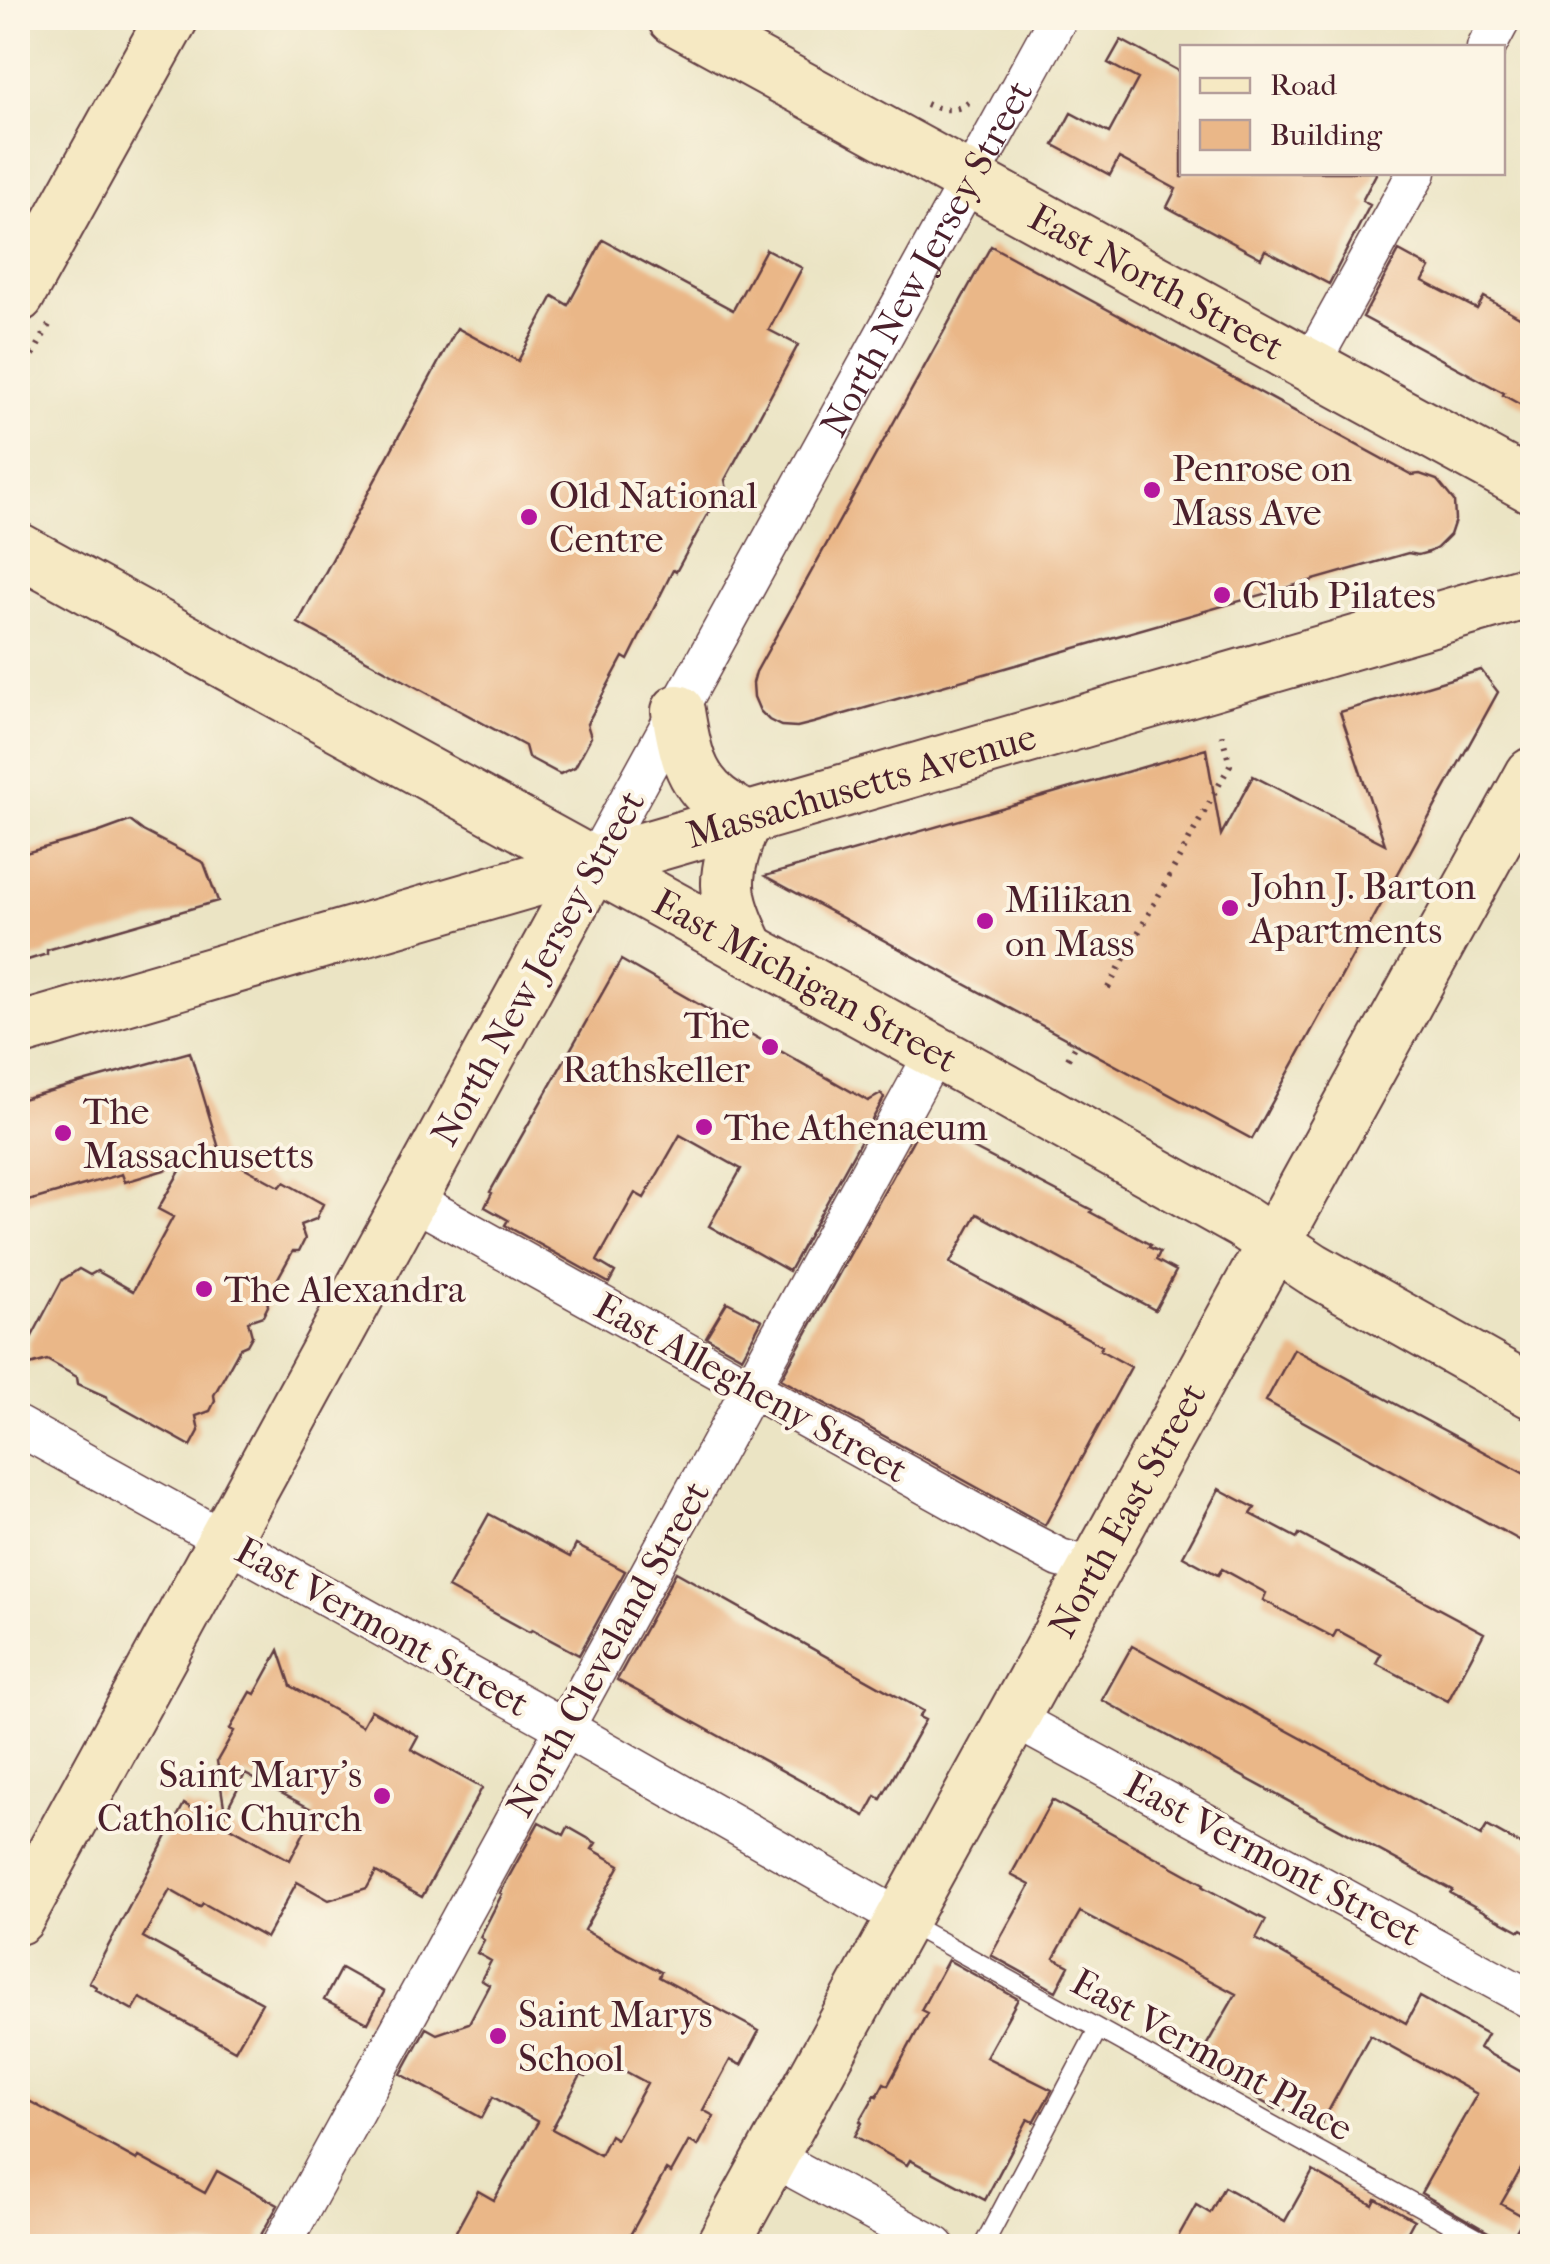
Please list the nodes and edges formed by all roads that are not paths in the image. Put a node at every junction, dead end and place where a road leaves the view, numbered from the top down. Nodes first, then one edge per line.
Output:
1 (172, 18) edge
2 (674, 18) edge
3 (1058, 18) edge
4 (1502, 18) edge
5 (1488, 45) edge
6 (1414, 175) edge
7 (969, 179) junction
8 (18, 296) edge
9 (1310, 365) junction
10 (1532, 487) edge
11 (18, 548) edge
12 (1532, 592) edge
13 (678, 711) junction
14 (1532, 774) edge
15 (745, 818) junction
16 (594, 863) junction
17 (750, 950) junction
18 (18, 1030) edge
19 (934, 1052) junction
20 (411, 1199) junction
21 (1274, 1243) junction
22 (752, 1388) junction
23 (1532, 1392) edge
24 (18, 1426) edge
25 (225, 1539) junction
26 (1096, 1568) junction
27 (1013, 1718) junction
28 (564, 1728) junction
29 (18, 1918) edge
30 (902, 1920) junction
31 (1532, 2000) edge
32 (1098, 2029) junction
33 (772, 2157) junction
34 (281, 2246) edge
35 (722, 2246) edge
36 (936, 2246) edge
37 (984, 2246) edge
38 (1491, 2246) edge

1 - 8 main road
2 - 7 main road, East North Street
3 - 7 street, North New Jersey Street
4 - 5 street
6 - 9 street
7 - 9 main road, East North Street
7 - 13 street, North New Jersey Street
9 - 10 main road, East North Street
11 - 16 main road, East Michigan Street
12 - 15 main road, Massachusetts Avenue
13 - 15 main road
13 - 16 street, North New Jersey Street
14 - 21 main road, North East Street
15 - 16 main road, Massachusetts Avenue
15 - 17 main road
16 - 17 main road, East Michigan Street
16 - 18 main road, Massachusetts Avenue
16 - 20 main road, North New Jersey Street
17 - 19 main road, East Michigan Street
19 - 21 main road, East Michigan Street
19 - 22 street, North Cleveland Street
20 - 22 street, East Allegheny Street
20 - 25 main road, North New Jersey Street
21 - 23 main road, East Michigan Street
21 - 26 main road, North East Street
22 - 26 street, East Allegheny Street
22 - 28 street, North Cleveland Street
24 - 25 street, East Vermont Street
25 - 28 street, East Vermont Street
25 - 29 main road, North New Jersey Street
26 - 27 main road, North East Street
27 - 30 main road, North East Street
27 - 31 street, East Vermont Street
28 - 30 street, East Vermont Street
28 - 34 street, North Cleveland Street
30 - 32 lane, East Vermont Place
30 - 33 main road, North East Street
32 - 37 lane
32 - 38 lane, East Vermont Place
33 - 35 main road, North East Street
33 - 36 street

